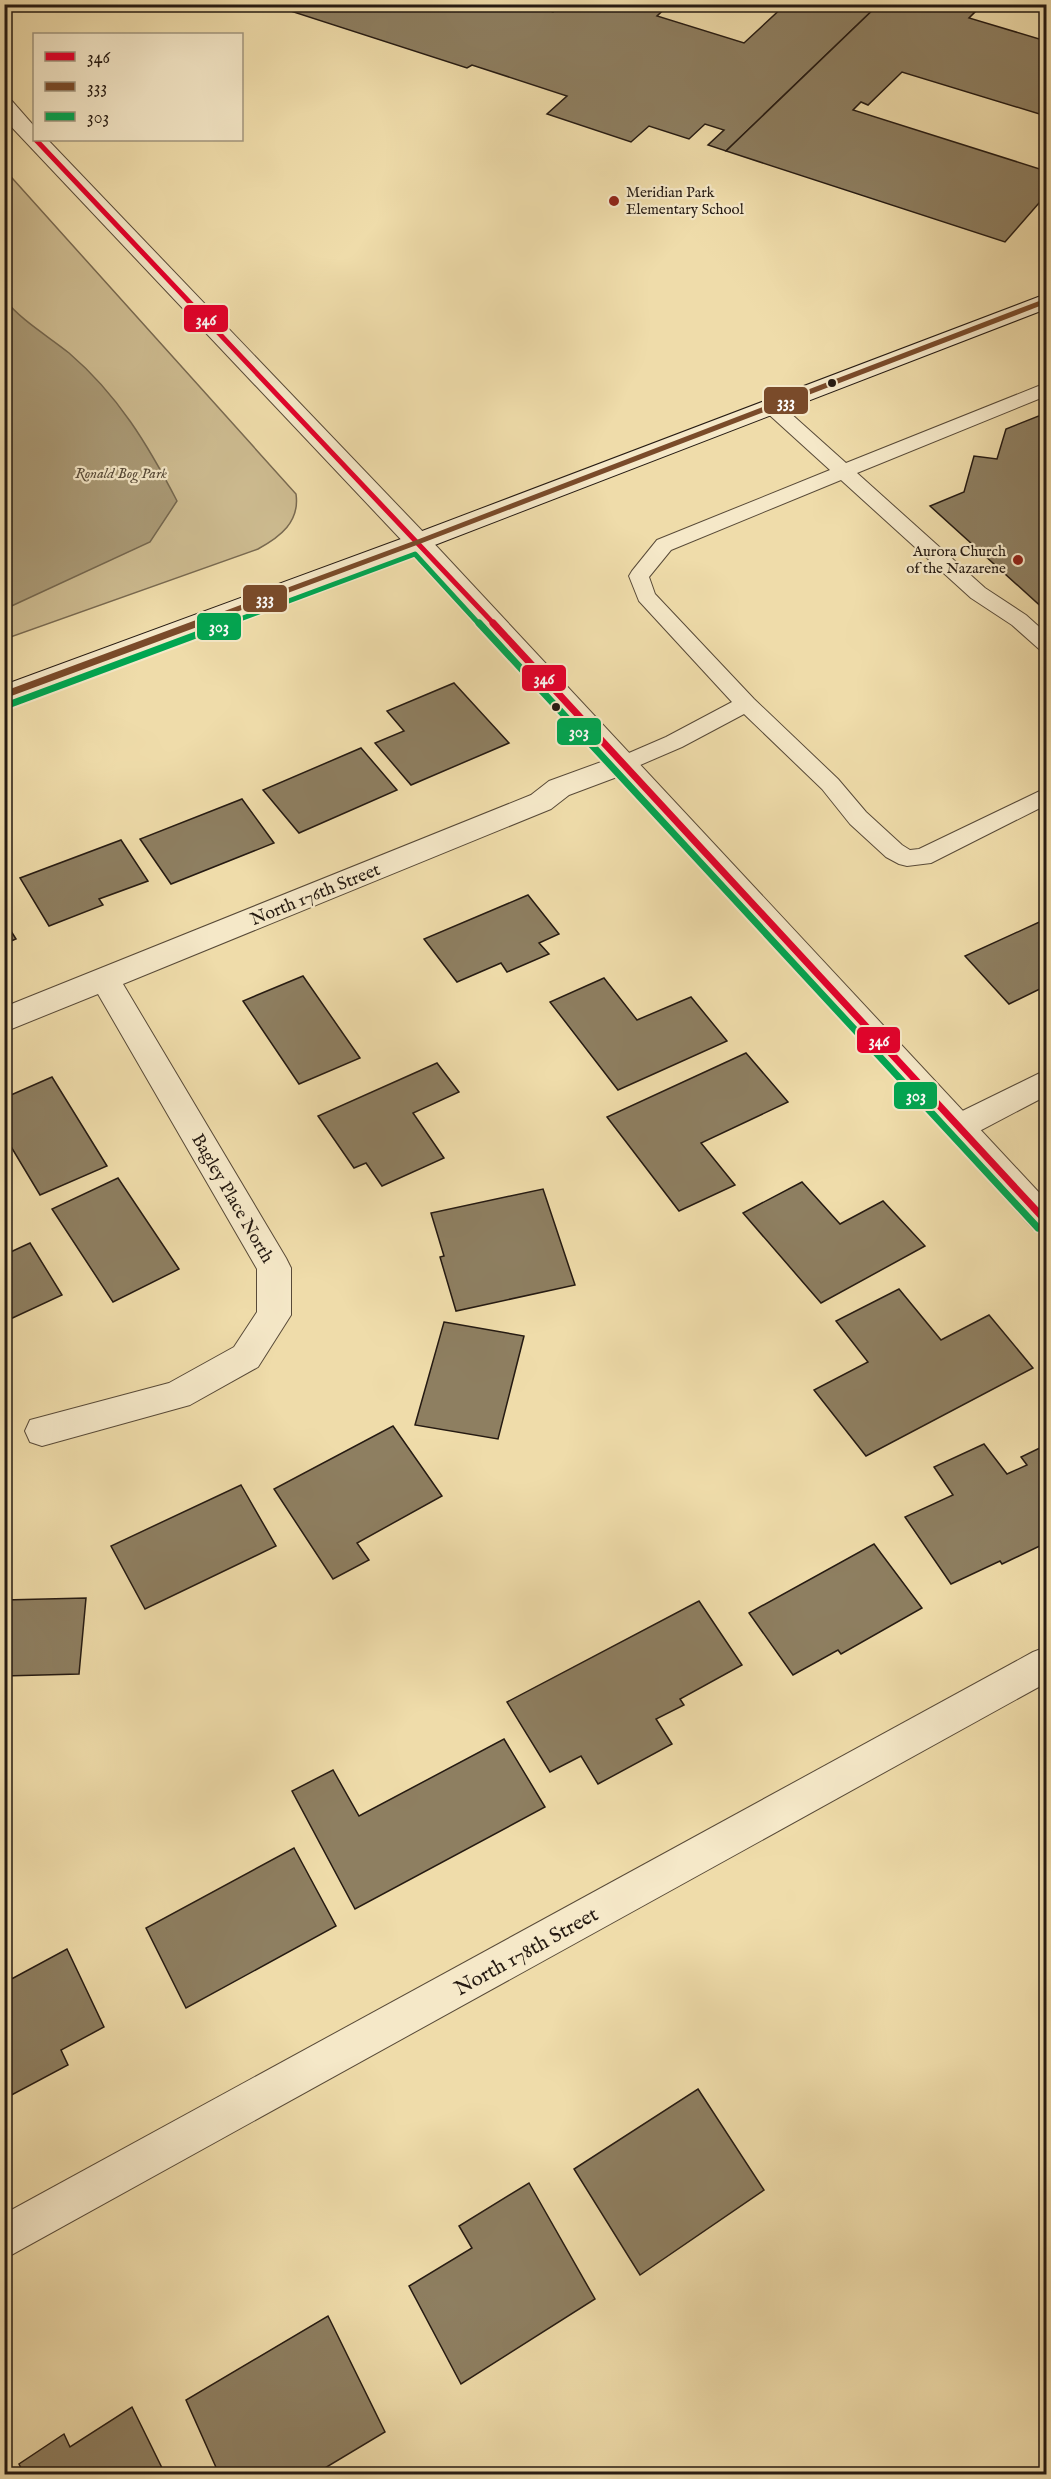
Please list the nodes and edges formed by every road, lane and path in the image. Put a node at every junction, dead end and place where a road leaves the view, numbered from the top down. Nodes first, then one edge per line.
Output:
1 (4, 106) edge
2 (33, 137) edge
3 (37, 141) edge
4 (1047, 301) edge
5 (1047, 389) edge
6 (772, 407) junction
7 (843, 471) junction
8 (418, 542) junction
9 (1047, 644) edge
10 (4, 695) edge
11 (746, 704) junction
12 (623, 764) junction
13 (1047, 796) edge
14 (104, 979) junction
15 (4, 1020) edge
16 (1047, 1082) edge
17 (959, 1127) junction
18 (1047, 1221) edge
19 (42, 1431) dead end
20 (1047, 1664) edge
21 (4, 2238) edge

1 - 2 street
3 - 8 street
4 - 6 street
5 - 7 lane
6 - 7 lane
6 - 8 street
7 - 9 lane
7 - 11 lane
8 - 10 street
8 - 12 street
11 - 12 lane
11 - 13 lane
12 - 14 street, North 176th Street
12 - 17 street
14 - 15 street, North 176th Street
14 - 19 street, Bagley Place North
16 - 17 street
17 - 18 street
20 - 21 street, North 178th Street

